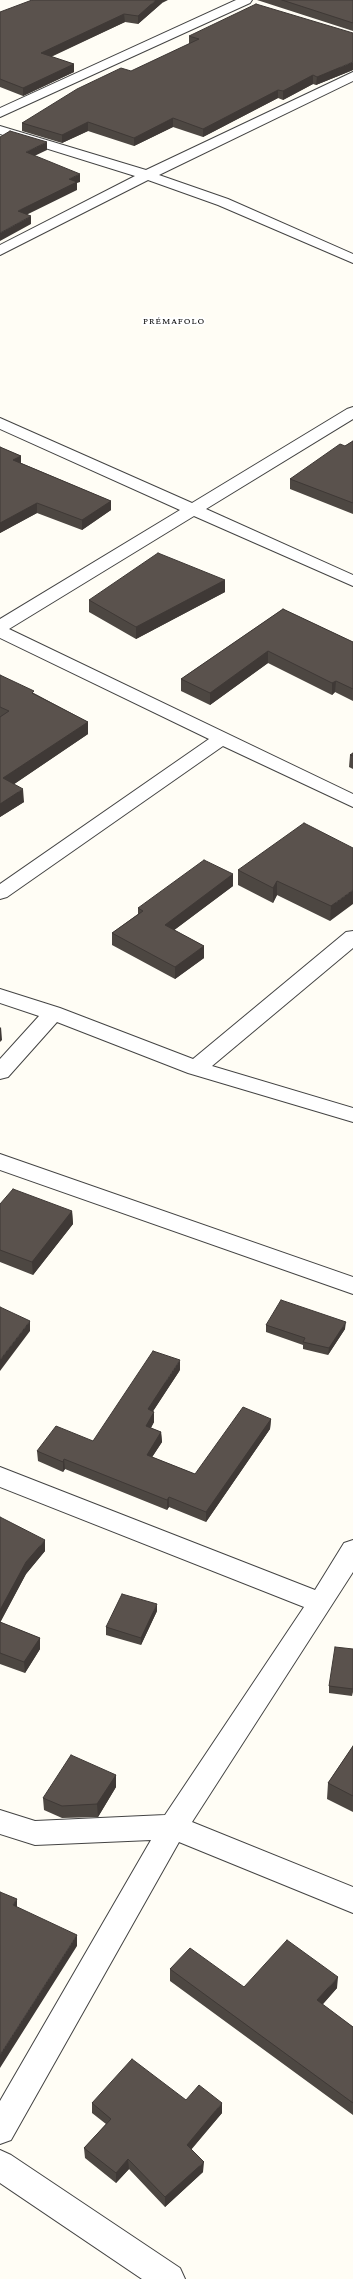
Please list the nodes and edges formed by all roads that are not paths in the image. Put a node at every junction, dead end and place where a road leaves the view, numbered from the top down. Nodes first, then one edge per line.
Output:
1 (248, 3) edge
2 (353, 76) edge
3 (0, 112) edge
4 (0, 130) edge
5 (147, 175) junction
6 (0, 251) edge
7 (353, 260) edge
8 (349, 419) edge
9 (0, 423) edge
10 (194, 511) junction
11 (353, 581) edge
12 (0, 627) edge
13 (0, 631) edge
14 (222, 738) junction
15 (353, 801) edge
16 (0, 893) edge
17 (353, 937) edge
18 (0, 996) edge
19 (53, 1013) junction
20 (196, 1068) junction
21 (0, 1072) edge
22 (353, 1115) edge
23 (0, 1162) edge
24 (353, 1286) edge
25 (0, 1477) edge
26 (353, 1550) edge
27 (321, 1603) junction
28 (0, 1822) edge
29 (173, 1828) junction
30 (353, 1900) edge
31 (0, 2130) edge
32 (0, 2165) edge
33 (169, 2279) edge

1 - 3 street
2 - 5 street
4 - 5 street
5 - 6 street
5 - 7 street
8 - 10 street
9 - 10 street
10 - 11 street
10 - 12 street
13 - 14 street
14 - 15 street
14 - 16 street
17 - 20 street
18 - 19 street
19 - 20 street
19 - 21 street
20 - 22 street
23 - 24 street
25 - 27 street
26 - 27 street
27 - 29 street
28 - 29 street
29 - 30 street
29 - 31 street
32 - 33 street

